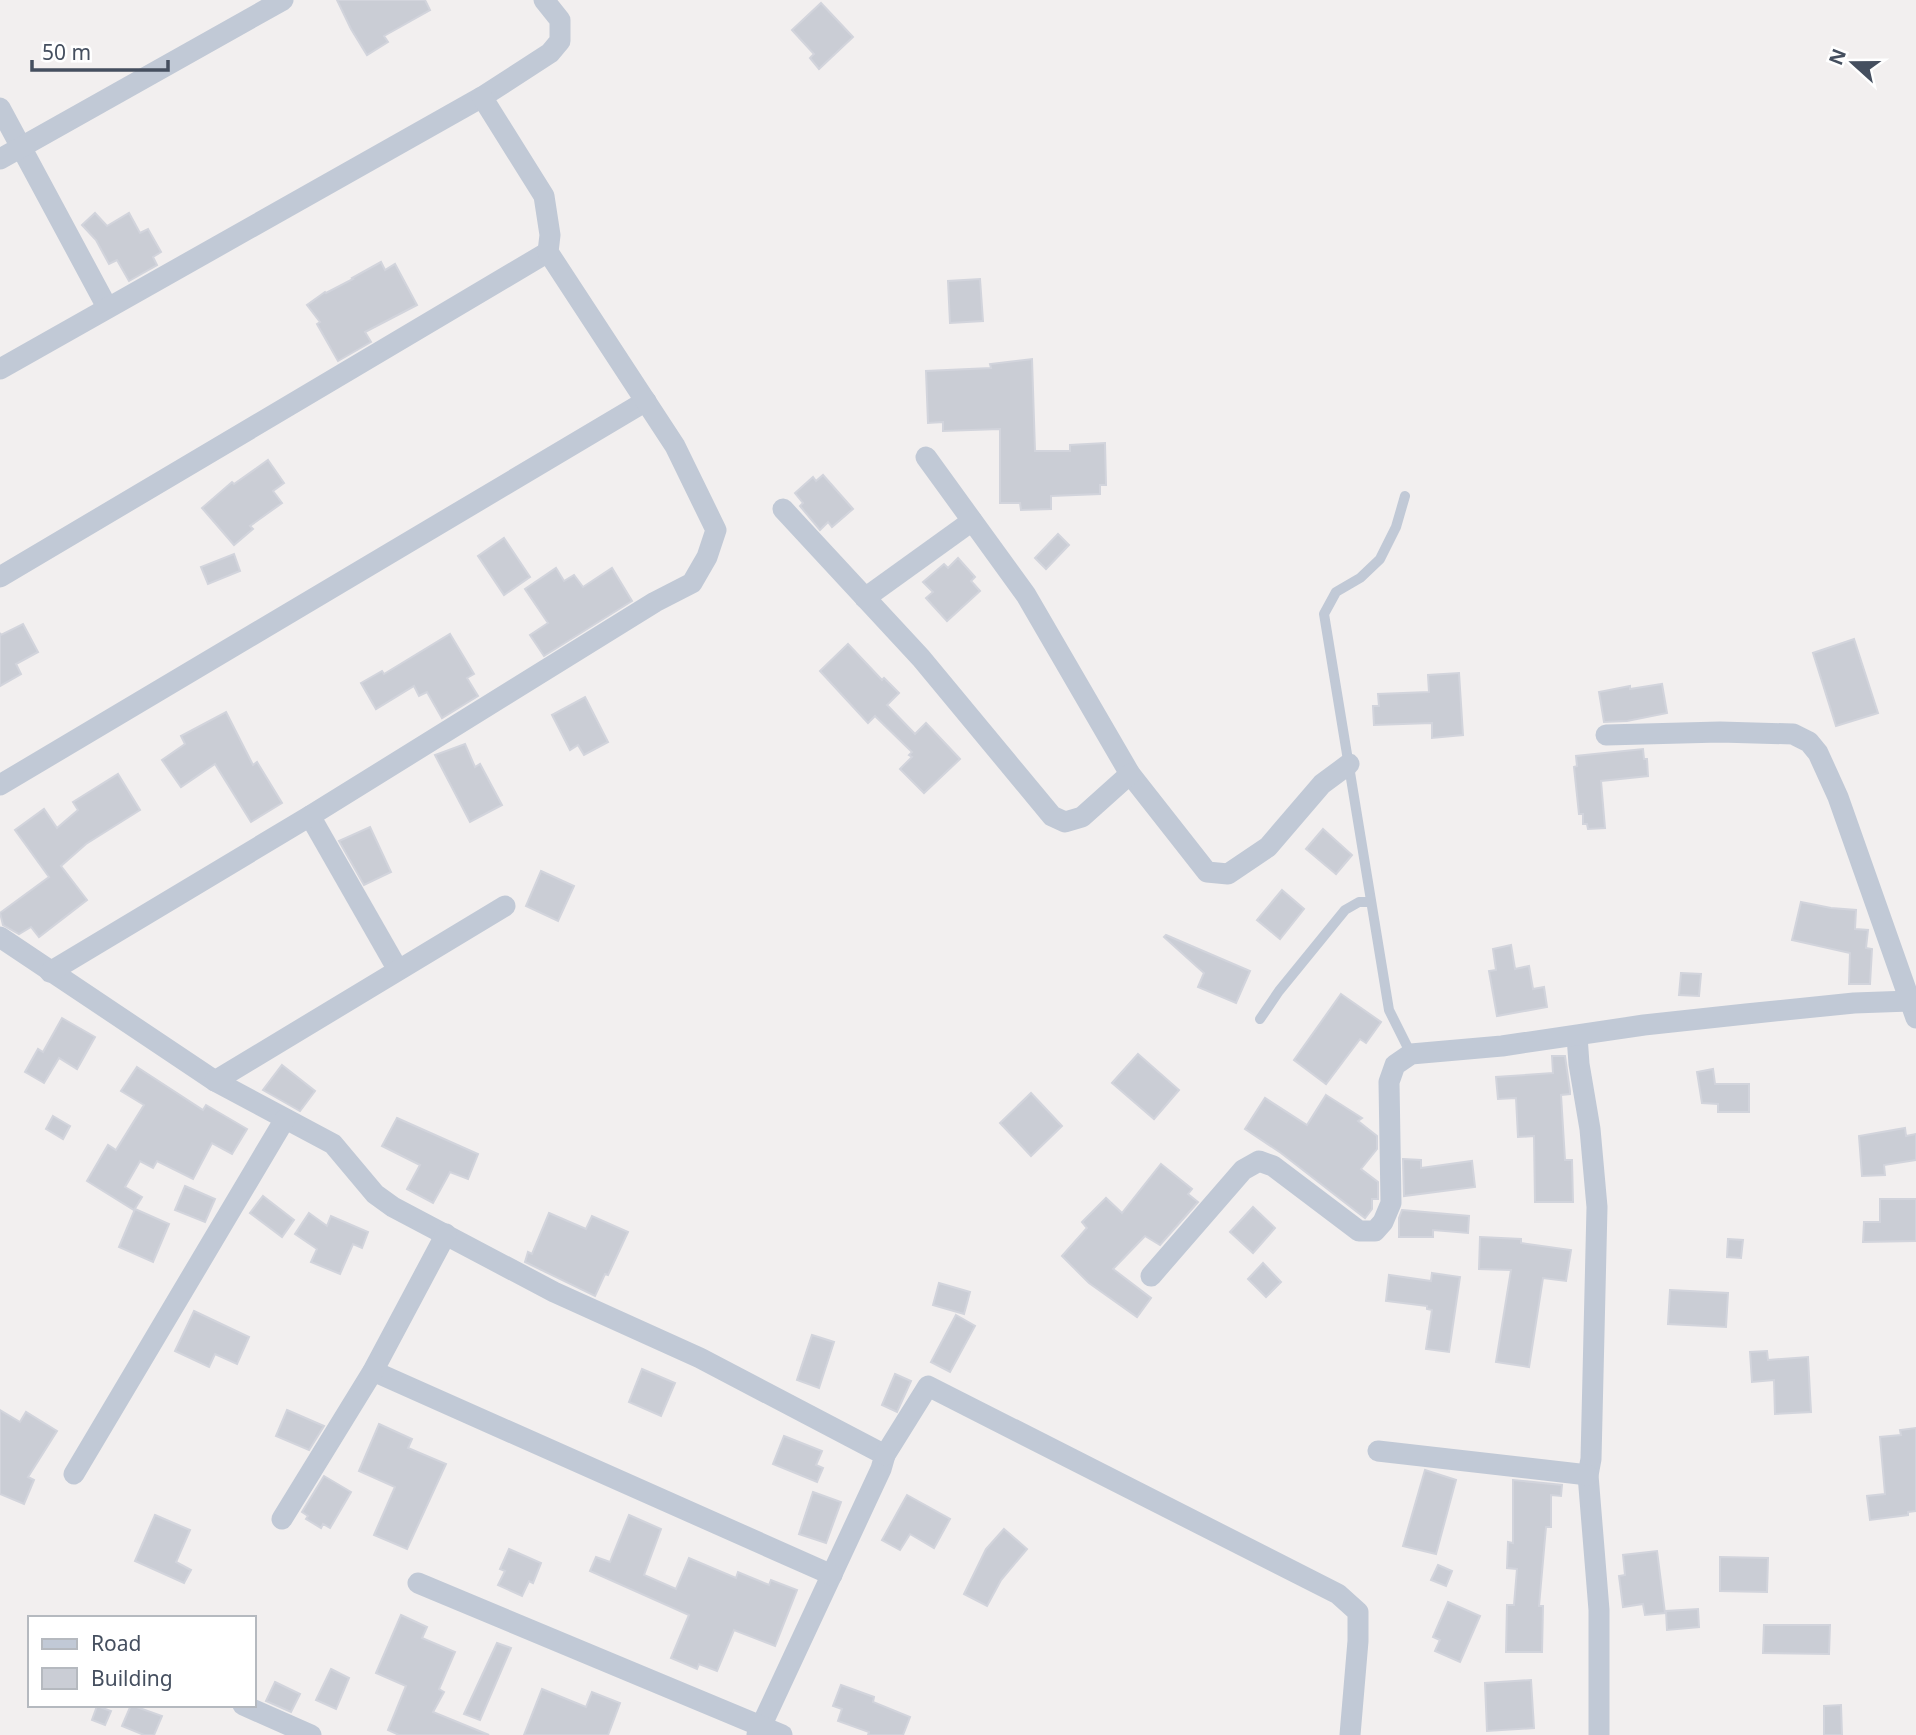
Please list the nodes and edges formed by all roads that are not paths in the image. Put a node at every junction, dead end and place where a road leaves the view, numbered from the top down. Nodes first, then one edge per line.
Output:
1 (283, 0) edge
2 (544, 0) edge
3 (482, 97) junction
4 (0, 108) edge
5 (20, 147) junction
6 (0, 159) edge
7 (548, 252) junction
8 (107, 307) junction
9 (0, 369) edge
10 (646, 401) junction
11 (926, 457) dead end
12 (1405, 496) dead end
13 (783, 509) dead end
14 (972, 521) junction
15 (0, 577) edge
16 (865, 598) junction
17 (1606, 735) dead end
18 (1349, 764) junction
19 (1129, 774) junction
20 (0, 785) edge
21 (310, 816) junction
22 (1371, 902) junction
23 (505, 906) dead end
24 (0, 937) edge
25 (398, 970) junction
26 (50, 972) junction
27 (1914, 1006) edge
28 (1260, 1018) dead end
29 (1577, 1036) junction
30 (1411, 1054) junction
31 (215, 1081) junction
32 (285, 1119) junction
33 (446, 1234) junction
34 (1150, 1276) dead end
35 (373, 1371) junction
36 (1378, 1451) dead end
37 (885, 1455) junction
38 (74, 1474) dead end
39 (1588, 1475) junction
40 (282, 1519) dead end
41 (831, 1575) junction
42 (418, 1583) dead end
43 (248, 1707) edge
44 (759, 1730) edge
45 (311, 1735) edge
46 (782, 1735) edge
47 (1350, 1735) edge
48 (1599, 1735) edge

1 - 5 street
2 - 3 street
3 - 7 street
3 - 8 street
4 - 5 street
5 - 6 street
5 - 8 street
7 - 10 street
7 - 15 street
8 - 9 street
10 - 20 street
10 - 21 street
11 - 14 street
12 - 18 lane
13 - 16 street
14 - 16 street
14 - 19 street
16 - 19 street
17 - 27 street
18 - 19 street
18 - 22 lane
21 - 25 street
21 - 26 street
22 - 28 lane
22 - 30 lane
23 - 25 street
24 - 26 street
25 - 31 street
26 - 31 street
27 - 29 street
29 - 30 street
29 - 39 street
30 - 34 street
31 - 32 street
32 - 33 street
32 - 38 street
33 - 35 street
33 - 37 street
35 - 40 street
35 - 41 street
36 - 39 street
37 - 41 street
37 - 47 street
39 - 48 street
41 - 44 street
42 - 44 street
43 - 45 street
44 - 46 street

